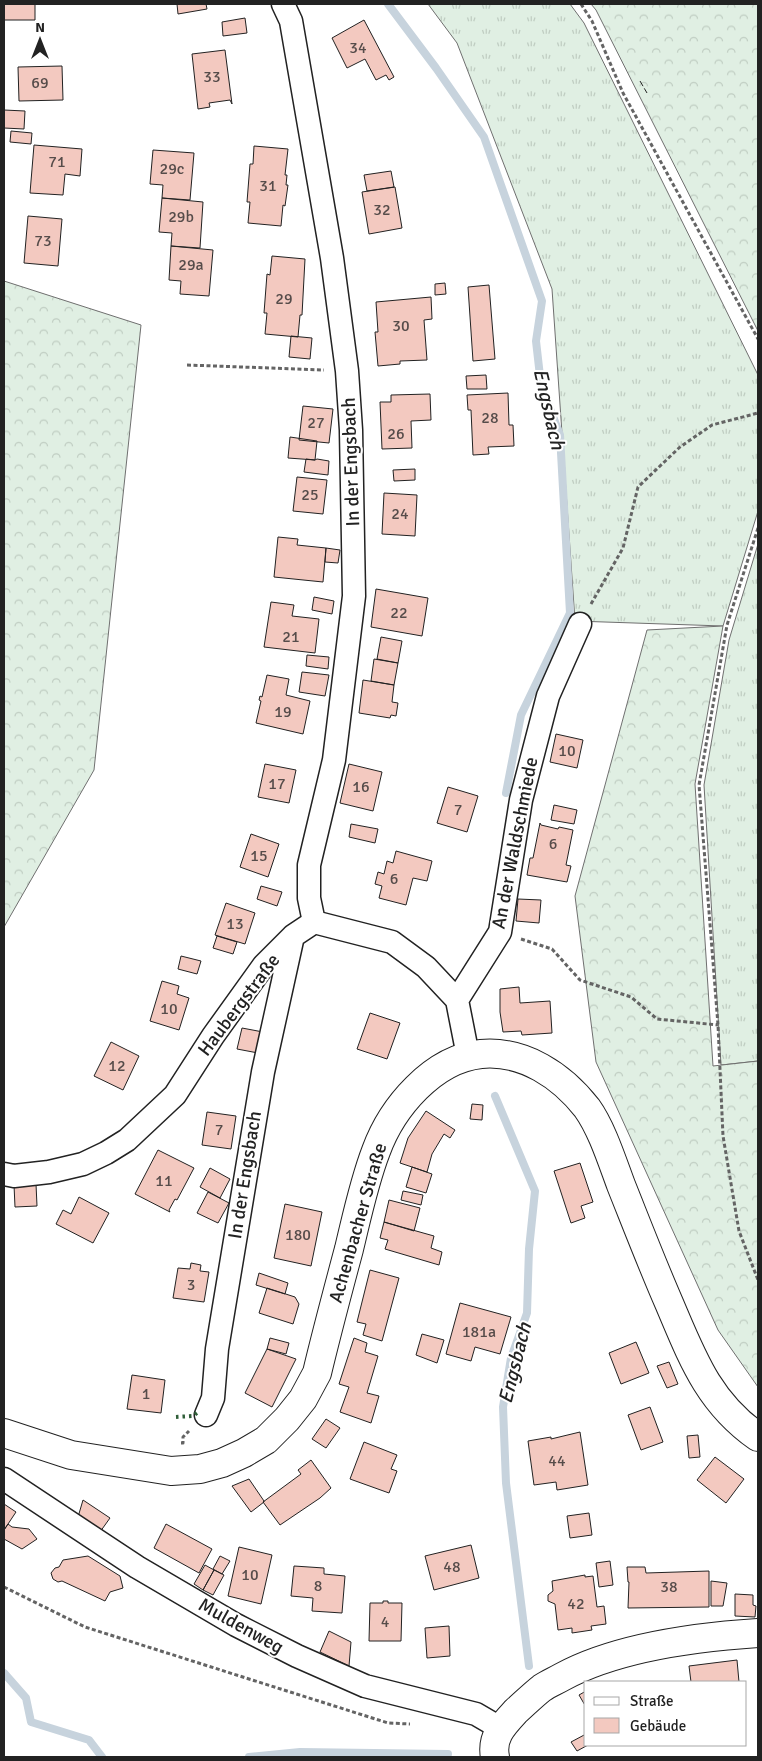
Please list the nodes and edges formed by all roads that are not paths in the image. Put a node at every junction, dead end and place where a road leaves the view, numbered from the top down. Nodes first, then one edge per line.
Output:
1 (283, 4) edge
2 (580, 624) road end
3 (314, 922) junction
4 (293, 936) junction
5 (457, 1000) junction
6 (468, 1056) junction
7 (4, 1174) edge
8 (206, 1415) dead end
9 (4, 1433) edge
10 (758, 1437) edge
11 (4, 1478) edge
12 (758, 1633) edge
13 (500, 1728) junction
14 (494, 1757) edge

1 - 3 street, In der Engsbach
2 - 5 street, An der Waldschmiede
3 - 4 street, Haubergstraße
3 - 5 street
4 - 7 street, Haubergstraße
4 - 8 street, In der Engsbach
5 - 6 street
6 - 9 main road, Achenbacher Straße
6 - 10 main road, Achenbacher Straße
11 - 13 street, Muldenweg
12 - 13 main road
13 - 14 main road

